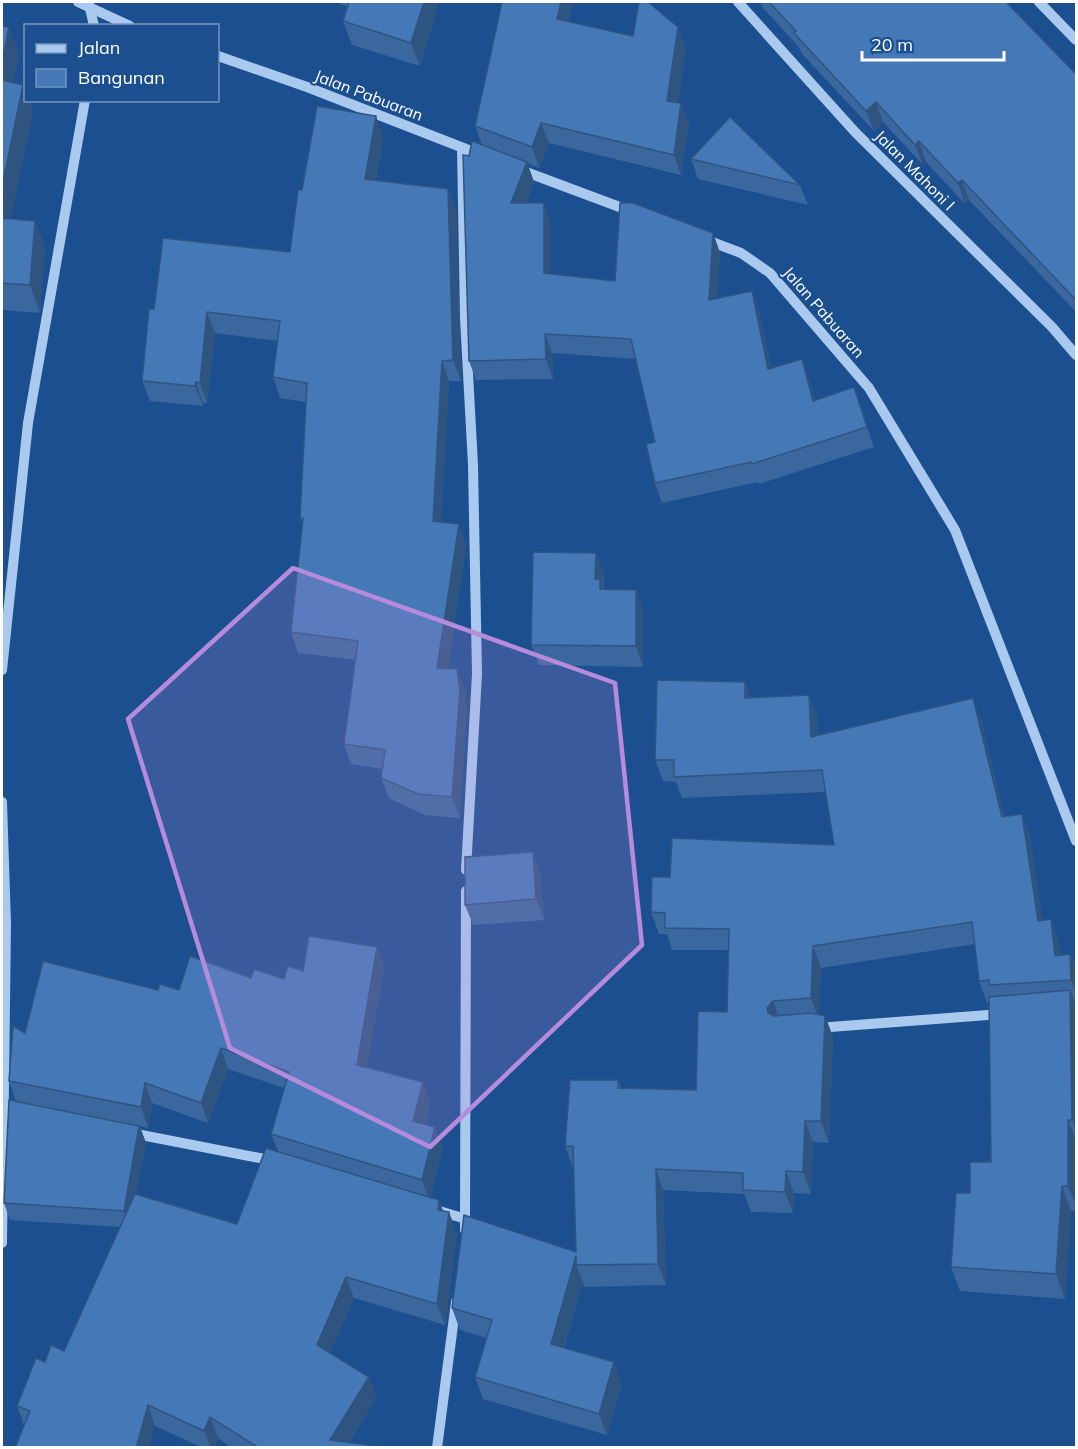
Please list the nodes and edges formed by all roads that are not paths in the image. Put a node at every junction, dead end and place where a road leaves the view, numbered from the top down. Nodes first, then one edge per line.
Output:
1 (738, 2) edge
2 (1039, 2) edge
3 (85, 3) edge
4 (93, 24) edge
5 (126, 24) edge
6 (1077, 40) edge
7 (219, 56) edge
8 (85, 102) edge
9 (462, 148) junction
10 (496, 160) edge
11 (507, 164) edge
12 (641, 215) edge
13 (696, 236) edge
14 (1077, 355) edge
15 (2, 670) edge
16 (2, 802) edge
17 (1076, 835) edge
18 (1018, 1012) edge
19 (806, 1028) edge
20 (118, 1131) edge
21 (289, 1166) edge
22 (422, 1205) edge
23 (466, 1219) junction
24 (463, 1242) edge
25 (2, 1243) edge
26 (458, 1287) edge
27 (437, 1448) edge

1 - 14 street, Jalan Mahoni I
2 - 6 street
3 - 4 street
3 - 5 street
7 - 9 street, Jalan Pabuaran
8 - 15 street
9 - 10 street, Jalan Pabuaran
9 - 23 street
11 - 12 street
13 - 17 street, Jalan Pabuaran
16 - 25 street
18 - 19 street
20 - 21 street
22 - 23 street
23 - 24 street
26 - 27 street

